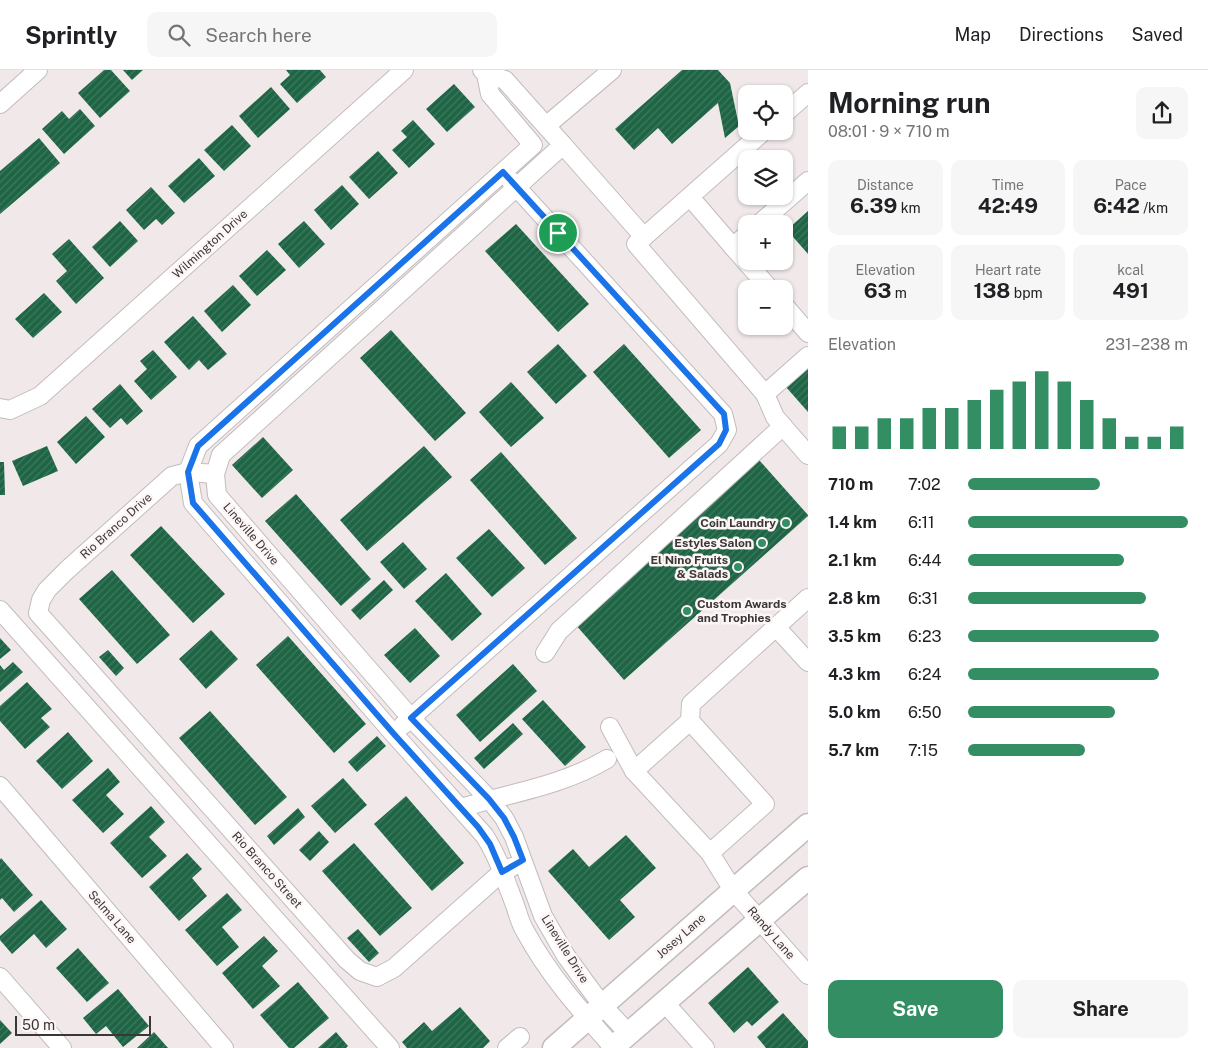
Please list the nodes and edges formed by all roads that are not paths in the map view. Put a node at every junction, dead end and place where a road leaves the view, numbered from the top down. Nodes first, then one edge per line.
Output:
1 (38, 70) edge
2 (404, 70) edge
3 (612, 70) edge
4 (484, 72) edge
5 (808, 92) edge
6 (0, 104) edge
7 (793, 106) edge
8 (546, 126) junction
9 (754, 140) edge
10 (562, 145) junction
11 (503, 172) junction
12 (808, 180) edge
13 (517, 187) junction
14 (690, 196) junction
15 (769, 215) edge
16 (644, 237) junction
17 (738, 239) edge
18 (793, 316) edge
19 (808, 333) edge
20 (808, 356) edge
21 (764, 394) junction
22 (5, 409) edge
23 (783, 426) junction
24 (808, 455) edge
25 (188, 472) junction
26 (215, 474) junction
27 (808, 598) edge
28 (0, 610) edge
29 (38, 613) joint
30 (776, 626) junction
31 (545, 653) dead end
32 (808, 662) edge
33 (411, 718) junction
34 (690, 721) junction
35 (610, 727) dead end
36 (393, 733) junction
37 (607, 760) dead end
38 (634, 771) junction
39 (0, 786) edge
40 (489, 799) junction
41 (461, 808) junction
42 (808, 826) edge
43 (710, 853) junction
44 (523, 860) junction
45 (502, 872) junction
46 (808, 878) edge
47 (733, 890) junction
48 (759, 919) junction
49 (808, 975) edge
50 (0, 977) edge
51 (664, 1002) junction
52 (595, 1012) junction
53 (618, 1043) edge
54 (62, 1048) edge
55 (224, 1048) edge
56 (390, 1048) edge
57 (554, 1048) edge
58 (706, 1048) edge

1 - 6 street
2 - 22 street, Wilmington Drive
3 - 8 street
4 - 8 street
4 - 11 street
5 - 7 street
8 - 10 street
9 - 14 street
10 - 13 street
10 - 16 street
11 - 13 street
11 - 25 street
12 - 15 street
13 - 26 street
13 - 33 street
14 - 16 street
14 - 17 street
16 - 21 street
18 - 19 street
20 - 21 street
21 - 23 street
23 - 24 street
23 - 31 street
25 - 26 street, Rio Branco Drive
25 - 29 street, Rio Branco Drive
25 - 36 street, Lineville Drive
26 - 33 street, Lineville Drive
27 - 30 street
28 - 56 street
29 - 45 street, Rio Branco Street
30 - 32 street
30 - 34 street
33 - 36 street
33 - 40 street, Lineville Drive
34 - 38 street
34 - 43 street
35 - 38 street, Randy Lane
36 - 41 street, Lineville Drive
37 - 40 street
38 - 43 street, Randy Lane
39 - 55 street, Selma Lane
40 - 41 street
40 - 44 street, Lineville Drive
41 - 45 street, Lineville Drive
42 - 47 main road, Josey Lane
43 - 47 street, Randy Lane
44 - 45 street, Rio Branco Street
44 - 52 street, Lineville Drive
45 - 52 street, Lineville Drive
46 - 48 main road
47 - 48 street, Randy Lane
47 - 52 main road, Josey Lane
48 - 49 street, Randy Lane
48 - 51 main road
50 - 54 street
51 - 53 main road
51 - 58 street
52 - 53 street, Lineville Drive
52 - 57 main road, Josey Lane

